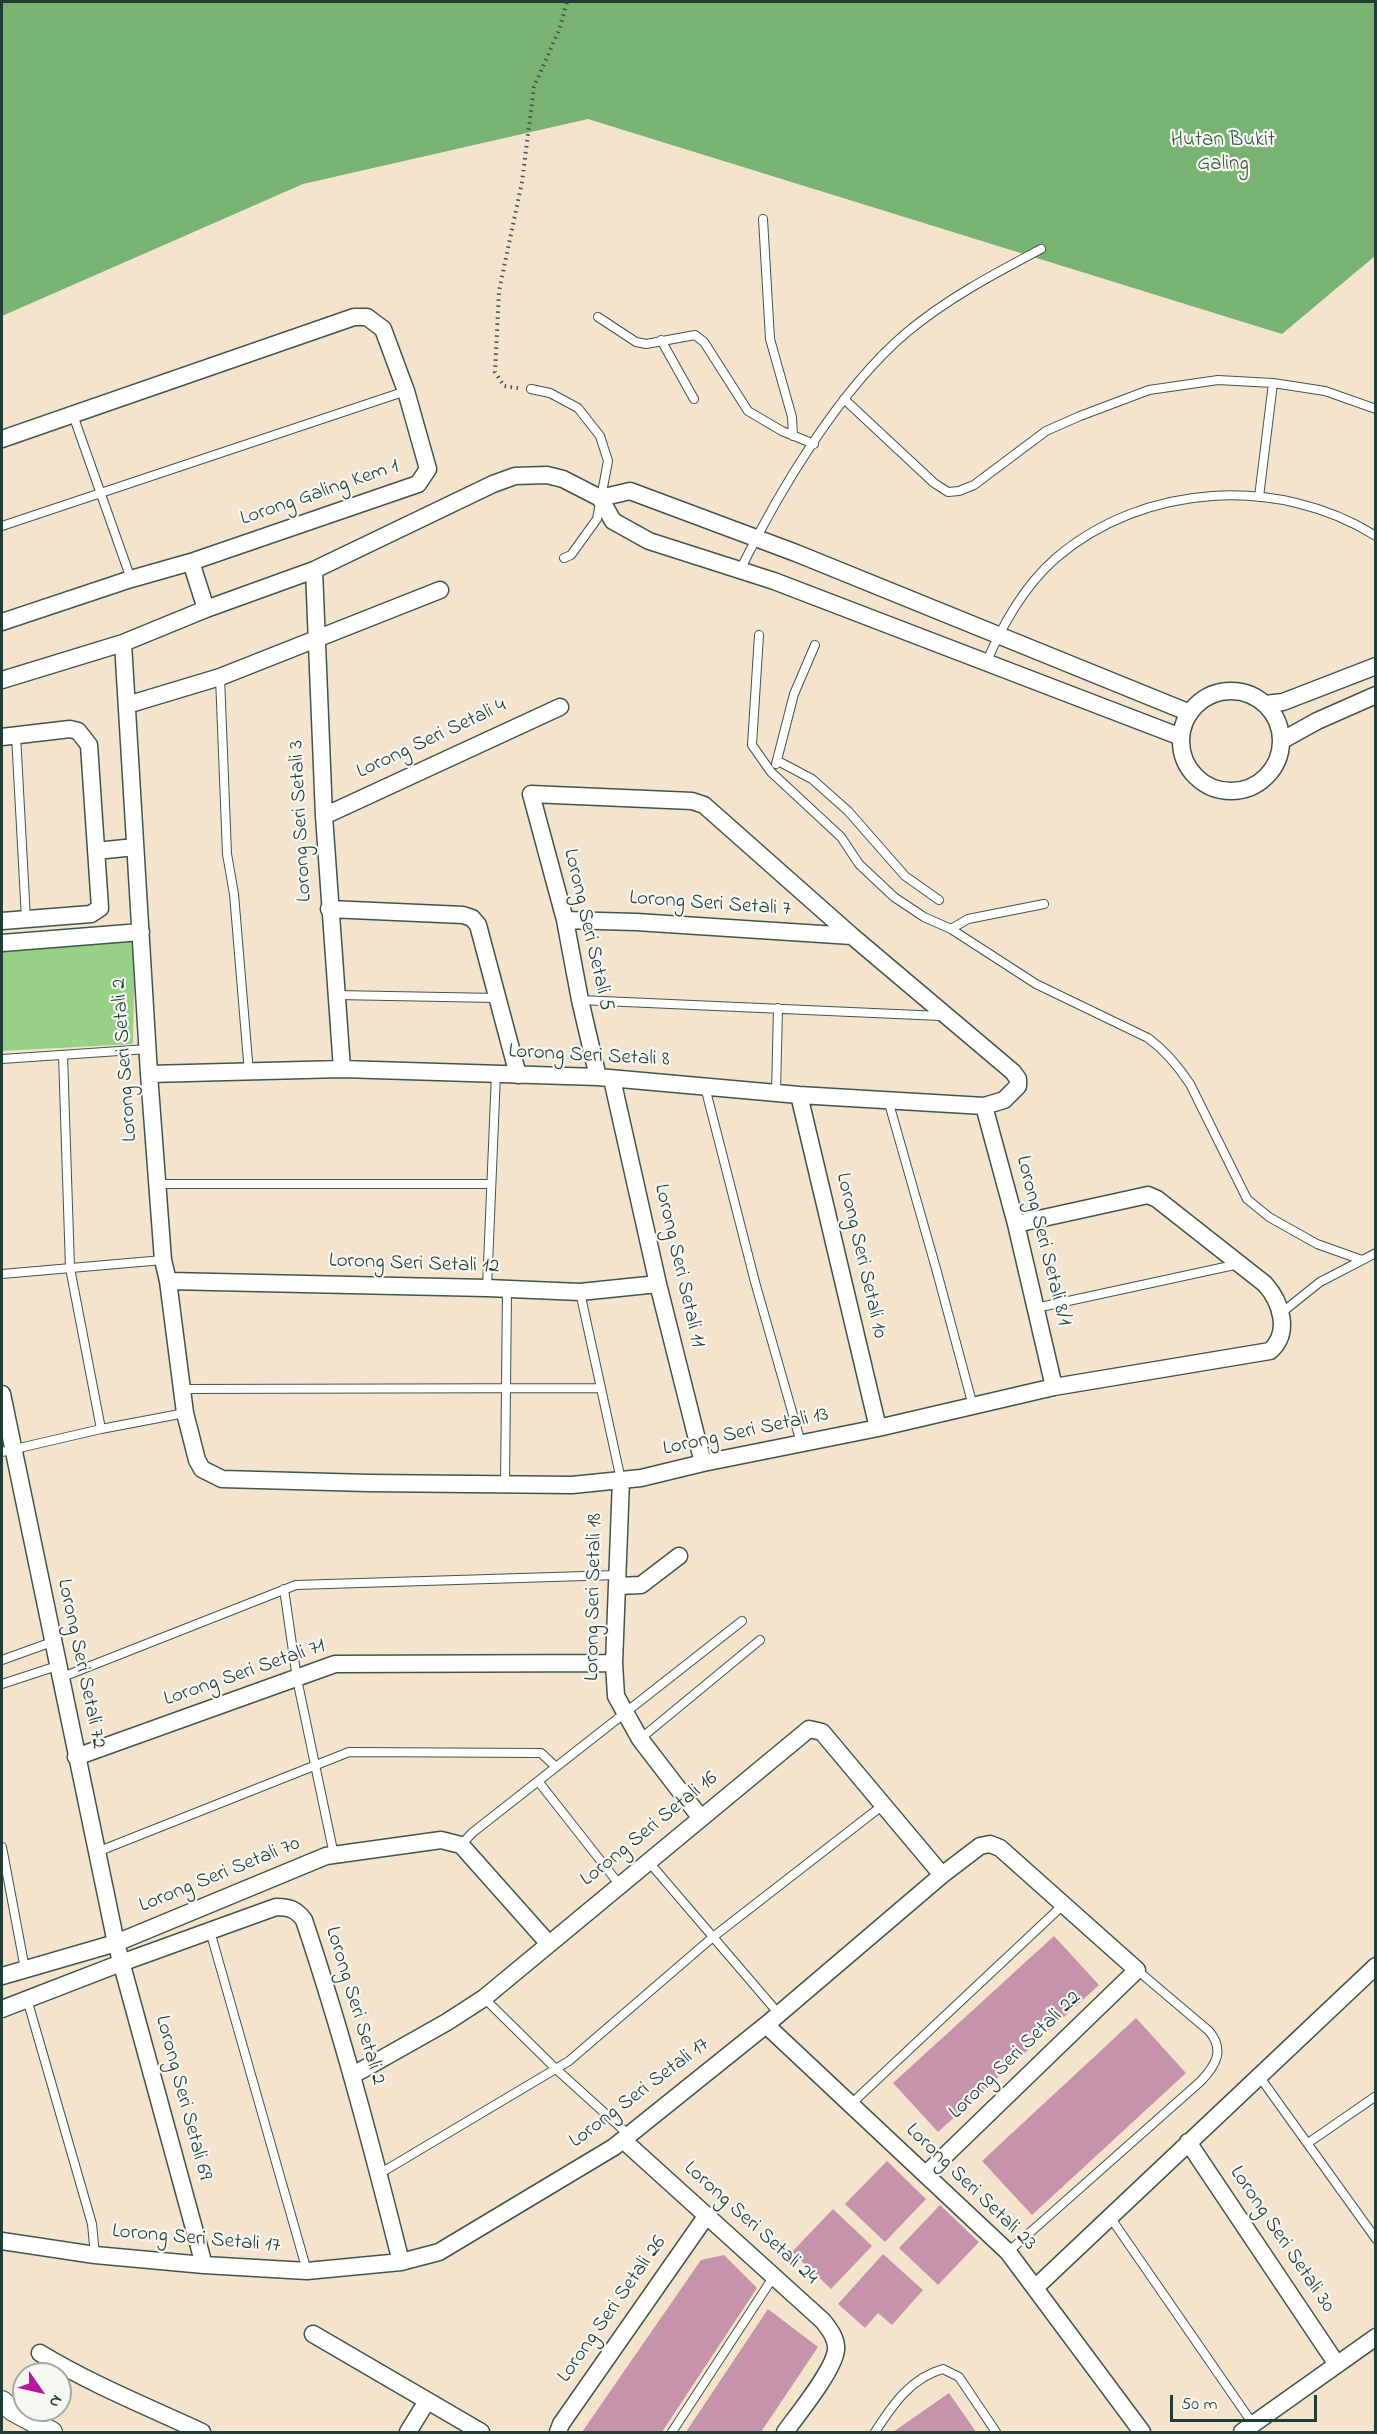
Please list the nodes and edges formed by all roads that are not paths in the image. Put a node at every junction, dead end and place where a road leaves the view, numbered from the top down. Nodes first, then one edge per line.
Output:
1 (763, 219) dead end
2 (1041, 249) dead end
3 (598, 317) dead end
4 (661, 340) junction
5 (1273, 383) junction
6 (531, 389) road end
7 (406, 391) junction
8 (694, 399) dead end
9 (844, 399) junction
10 (1376, 409) edge
11 (73, 415) junction
12 (793, 436) junction
13 (2, 439) edge
14 (814, 444) junction
15 (102, 494) junction
16 (1259, 497) junction
17 (600, 498) junction
18 (2, 526) edge
19 (1376, 536) edge
20 (755, 538) junction
21 (564, 558) dead end
22 (191, 562) junction
23 (314, 570) junction
24 (740, 570) junction
25 (130, 579) junction
26 (440, 590) dead end
27 (206, 609) junction
28 (2, 622) edge
29 (759, 635) dead end
30 (998, 635) junction
31 (317, 639) junction
32 (123, 643) junction
33 (815, 645) dead end
34 (986, 663) junction
35 (1376, 666) edge
36 (220, 677) junction
37 (2, 680) edge
38 (1376, 695) edge
39 (1265, 704) junction
40 (127, 705) junction
41 (560, 707) dead end
42 (1190, 713) junction
43 (9, 736) edge
44 (1181, 737) junction
45 (1281, 741) junction
46 (778, 761) junction
47 (771, 772) junction
48 (324, 816) junction
49 (135, 847) junction
50 (96, 851) junction
51 (939, 900) dead end
52 (1044, 904) dead end
53 (329, 909) junction
54 (26, 919) junction
55 (565, 920) junction
56 (2, 921) edge
57 (951, 929) junction
58 (141, 932) junction
59 (852, 936) junction
60 (2, 943) edge
61 (336, 995) junction
62 (497, 998) junction
63 (580, 1000) junction
64 (778, 1008) junction
65 (947, 1017) junction
66 (148, 1049) junction
67 (63, 1055) junction
68 (2, 1059) edge
69 (342, 1069) junction
70 (249, 1073) junction
71 (149, 1074) junction
72 (496, 1074) junction
73 (518, 1075) junction
74 (605, 1078) junction
75 (705, 1087) junction
76 (776, 1093) junction
77 (799, 1095) junction
78 (888, 1100) junction
79 (984, 1106) junction
80 (157, 1184) junction
81 (491, 1184) junction
82 (1016, 1224) junction
83 (1376, 1253) edge
84 (163, 1260) junction
85 (1362, 1260) junction
86 (1240, 1264) junction
87 (70, 1268) junction
88 (2, 1274) edge
89 (168, 1281) junction
90 (658, 1284) junction
91 (487, 1288) junction
92 (507, 1290) junction
93 (580, 1292) junction
94 (1036, 1308) junction
95 (1280, 1314) junction
96 (1054, 1387) junction
97 (601, 1388) junction
98 (182, 1389) junction
99 (506, 1389) junction
100 (2, 1394) edge
101 (973, 1406) junction
102 (185, 1413) junction
103 (878, 1428) junction
104 (101, 1429) junction
105 (801, 1443) junction
106 (7, 1451) edge
107 (703, 1462) junction
108 (202, 1470) joint
109 (621, 1480) junction
110 (505, 1484) junction
111 (679, 1556) dead end
112 (617, 1581) junction
113 (284, 1589) junction
114 (742, 1621) dead end
115 (760, 1640) dead end
116 (52, 1642) junction
117 (2, 1660) edge
118 (614, 1663) junction
119 (58, 1672) junction
120 (297, 1679) junction
121 (2, 1684) edge
122 (624, 1713) junction
123 (640, 1739) junction
124 (76, 1757) junction
125 (315, 1765) junction
126 (556, 1767) junction
127 (538, 1781) junction
128 (883, 1805) junction
129 (700, 1817) junction
130 (461, 1845) junction
131 (2, 1847) edge
132 (96, 1853) junction
133 (334, 1855) junction
134 (648, 1861) junction
135 (942, 1875) junction
136 (619, 1884) junction
137 (1063, 1905) junction
138 (210, 1931) junction
139 (713, 1937) junction
140 (116, 1944) junction
141 (549, 1944) junction
142 (121, 1963) junction
143 (1376, 1966) edge
144 (25, 1969) junction
145 (1137, 1970) junction
146 (2, 1976) edge
147 (483, 1998) junction
148 (27, 1999) junction
149 (2, 2009) edge
150 (773, 2020) junction
151 (556, 2069) junction
152 (353, 2075) junction
153 (1259, 2075) junction
154 (1376, 2096) edge
155 (851, 2104) junction
156 (626, 2137) junction
157 (1188, 2142) junction
158 (1308, 2143) junction
159 (379, 2174) junction
160 (926, 2174) junction
161 (707, 2215) junction
162 (1110, 2217) junction
163 (1376, 2239) edge
164 (2, 2241) edge
165 (1008, 2252) junction
166 (95, 2255) junction
167 (401, 2262) junction
168 (204, 2265) junction
169 (308, 2271) junction
170 (774, 2276) junction
171 (1036, 2287) junction
172 (314, 2334) dead end
173 (1376, 2337) edge
174 (40, 2353) dead end
175 (1336, 2363) junction
176 (2, 2401) edge
177 (427, 2401) junction
178 (1248, 2428) edge
179 (51, 2433) edge
180 (202, 2433) edge
181 (408, 2433) edge
182 (481, 2433) edge
183 (558, 2433) edge
184 (672, 2433) edge
185 (785, 2433) edge
186 (875, 2433) edge
187 (996, 2433) edge
188 (1142, 2433) edge

1 - 12 lane
2 - 9 lane
3 - 4 lane
4 - 8 lane
4 - 12 lane
5 - 9 lane
5 - 10 lane
5 - 16 lane
6 - 17 lane
7 - 11 street, Lorong Galing Kem 1
7 - 15 lane
7 - 22 street, Lorong Galing Kem 1
9 - 14 lane
11 - 13 street, Lorong Galing Kem 1
11 - 15 lane
12 - 14 lane
14 - 20 lane
15 - 18 lane
15 - 25 lane
16 - 19 lane
16 - 30 lane
17 - 20 street
17 - 21 lane
17 - 23 street
17 - 24 street
20 - 24 lane
20 - 30 street
22 - 25 street, Lorong Galing Kem 1
22 - 27 street
23 - 27 street
23 - 31 street, Lorong Seri Setali 3
24 - 34 street
25 - 28 street, Lorong Galing Kem 1
26 - 31 street
27 - 32 street
29 - 47 lane
30 - 34 lane
30 - 42 street
31 - 36 street
31 - 48 street, Lorong Seri Setali 3
32 - 37 street
32 - 40 street, Lorong Seri Setali 2
33 - 46 lane
34 - 44 street
35 - 39 street
36 - 40 street
36 - 70 lane
38 - 45 street
39 - 42 street
39 - 45 street
40 - 49 street, Lorong Seri Setali 2
41 - 48 street, Lorong Seri Setali 4
42 - 44 street
43 - 50 street
43 - 54 lane
44 - 45 street
46 - 47 lane
46 - 51 lane
47 - 57 lane
48 - 53 street, Lorong Seri Setali 3
49 - 50 street
49 - 58 street, Lorong Seri Setali 2
50 - 54 street
52 - 57 lane
53 - 61 street, Lorong Seri Setali 3
53 - 62 street
54 - 56 street
55 - 59 street, Lorong Seri Setali 7
55 - 59 street, Lorong Seri Setali 5
55 - 63 street, Lorong Seri Setali 5
57 - 85 lane
58 - 60 street
58 - 66 street, Lorong Seri Setali 2
59 - 65 street
61 - 62 lane
61 - 69 street, Lorong Seri Setali 3
62 - 73 street
63 - 64 lane
63 - 74 street, Lorong Seri Setali 5
64 - 65 lane
64 - 76 lane
65 - 79 street, Lorong Seri Setali 8
66 - 67 lane
66 - 71 street, Lorong Seri Setali 2
67 - 68 lane
67 - 87 lane
69 - 70 street, Lorong Seri Setali 8
69 - 72 street, Lorong Seri Setali 8
70 - 71 street, Lorong Seri Setali 8
71 - 80 street, Lorong Seri Setali 2
72 - 73 street, Lorong Seri Setali 8
72 - 81 lane
73 - 74 street, Lorong Seri Setali 8
74 - 75 street, Lorong Seri Setali 8
74 - 90 street, Lorong Seri Setali 11
75 - 76 street, Lorong Seri Setali 8
75 - 105 lane
76 - 77 street, Lorong Seri Setali 8
77 - 78 street, Lorong Seri Setali 8
77 - 103 street, Lorong Seri Setali 10
78 - 79 street, Lorong Seri Setali 8
78 - 101 lane
79 - 82 street, Lorong Seri Setali 8/1
80 - 81 lane
80 - 84 street, Lorong Seri Setali 2
81 - 91 lane
82 - 86 street
82 - 94 street, Lorong Seri Setali 8/1
83 - 85 lane
84 - 87 lane
84 - 89 street, Lorong Seri Setali 2
85 - 95 lane
86 - 94 lane
86 - 95 street
87 - 88 lane
87 - 104 lane
89 - 91 street, Lorong Seri Setali 12
89 - 98 street, Lorong Seri Setali 2
90 - 93 street, Lorong Seri Setali 12
90 - 107 street, Lorong Seri Setali 11
91 - 92 street, Lorong Seri Setali 12
92 - 93 street, Lorong Seri Setali 12
92 - 99 lane
93 - 97 lane
94 - 96 street, Lorong Seri Setali 8/1
95 - 96 street, Lorong Seri Setali 13
96 - 101 street, Lorong Seri Setali 13
97 - 99 lane
97 - 109 lane
98 - 99 lane
98 - 102 street, Lorong Seri Setali 2
99 - 110 lane
100 - 106 street, Lorong Seri Setali 72
101 - 103 street, Lorong Seri Setali 13
102 - 104 lane
102 - 108 street, Lorong Seri Setali 2
103 - 105 street, Lorong Seri Setali 13
104 - 106 lane
105 - 107 street, Lorong Seri Setali 13
106 - 116 street, Lorong Seri Setali 72
107 - 109 street, Lorong Seri Setali 13
108 - 110 street, Lorong Seri Setali 13
109 - 110 street, Lorong Seri Setali 13
109 - 112 street, Lorong Seri Setali 18
111 - 112 street
112 - 113 lane
112 - 118 street, Lorong Seri Setali 18
113 - 119 lane
113 - 120 lane
114 - 122 lane
115 - 123 lane
116 - 117 lane
116 - 119 street, Lorong Seri Setali 72
118 - 120 street, Lorong Seri Setali 71
118 - 122 street, Lorong Seri Setali 18
119 - 121 lane
119 - 124 street, Lorong Seri Setali 72
120 - 124 street, Lorong Seri Setali 71
120 - 125 lane
122 - 123 street, Lorong Seri Setali 18
122 - 126 lane
123 - 129 street, Lorong Seri Setali 18
124 - 132 street, Lorong Seri Setali 72
125 - 126 lane
125 - 132 lane
125 - 133 lane
126 - 127 lane
127 - 130 lane
127 - 136 lane
128 - 129 street, Lorong Seri Setali 16
128 - 135 street, Lorong Seri Setali 16
128 - 139 lane
129 - 134 street, Lorong Seri Setali 16
130 - 133 street, Lorong Seri Setali 70
130 - 141 street
131 - 144 lane
132 - 140 street, Lorong Seri Setali 72
133 - 140 street, Lorong Seri Setali 70
134 - 136 street, Lorong Seri Setali 16
134 - 139 lane
135 - 137 street, Lorong Seri Setali 17
135 - 150 street, Lorong Seri Setali 17
136 - 141 street, Lorong Seri Setali 16
137 - 145 street, Lorong Seri Setali 17
137 - 155 lane
138 - 142 street, Lorong Seri Setali 2
138 - 152 street, Lorong Seri Setali 2
138 - 169 lane
139 - 150 lane
139 - 151 lane
140 - 142 street, Lorong Seri Setali 69
140 - 144 street, Lorong Seri Setali 70
141 - 147 street, Lorong Seri Setali 16
142 - 148 street, Lorong Seri Setali 2
142 - 168 street, Lorong Seri Setali 69
143 - 153 street
144 - 146 street, Lorong Seri Setali 70
145 - 160 street, Lorong Seri Setali 22
145 - 165 lane
147 - 151 lane
147 - 152 street, Lorong Seri Setali 16
148 - 149 street, Lorong Seri Setali 2
148 - 166 lane
150 - 155 street, Lorong Seri Setali 23
150 - 156 street, Lorong Seri Setali 17
151 - 156 lane
151 - 159 lane
152 - 159 street, Lorong Seri Setali 2
153 - 157 street
153 - 158 lane
154 - 158 lane
155 - 160 street, Lorong Seri Setali 23
156 - 161 street, Lorong Seri Setali 24
156 - 167 street, Lorong Seri Setali 17
157 - 162 street
157 - 175 street, Lorong Seri Setali 30
158 - 163 lane
159 - 167 street, Lorong Seri Setali 2
160 - 165 street, Lorong Seri Setali 23
161 - 170 street, Lorong Seri Setali 24
161 - 183 street, Lorong Seri Setali 26
162 - 171 street
162 - 178 lane
164 - 166 street, Lorong Seri Setali 17
165 - 171 street, Lorong Seri Setali 23
166 - 168 street, Lorong Seri Setali 17
167 - 169 street, Lorong Seri Setali 17
168 - 169 street, Lorong Seri Setali 17
170 - 184 lane
170 - 185 street, Lorong Seri Setali 24
171 - 188 street, Lorong Seri Setali 23
172 - 177 street
173 - 175 street
174 - 180 street
175 - 178 street
176 - 179 street
177 - 181 street
177 - 182 street
186 - 187 lane

